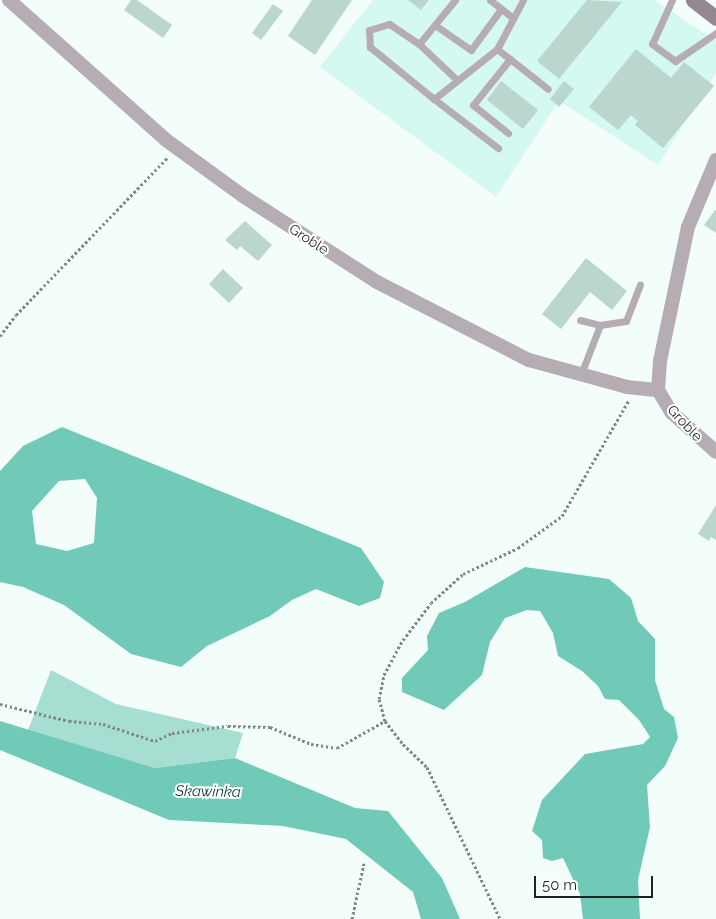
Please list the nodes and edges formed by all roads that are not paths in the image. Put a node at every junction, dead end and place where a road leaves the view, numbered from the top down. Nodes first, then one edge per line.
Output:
1 (9, 0) edge
2 (455, 0) edge
3 (490, 0) edge
4 (523, 0) edge
5 (672, 0) edge
6 (693, 0) edge
7 (501, 9) junction
8 (514, 18) junction
9 (716, 18) edge
10 (435, 25) junction
11 (716, 33) edge
12 (419, 44) junction
13 (497, 49) junction
14 (510, 59) junction
15 (457, 80) junction
16 (548, 89) dead end
17 (434, 99) junction
18 (508, 133) dead end
19 (498, 148) dead end
20 (716, 160) edge
21 (640, 285) dead end
22 (580, 320) dead end
23 (600, 325) junction
24 (580, 374) junction
25 (658, 390) junction
26 (716, 452) edge

1 - 24 street, Groble
2 - 10 lane
3 - 7 lane
4 - 8 lane
5 - 11 lane
6 - 9 street
7 - 8 lane
7 - 10 lane
8 - 13 lane
10 - 12 lane
12 - 15 lane
12 - 17 lane
13 - 14 lane
13 - 15 lane
14 - 16 lane
14 - 18 lane
15 - 17 lane
17 - 19 lane
20 - 25 street
21 - 23 lane
22 - 23 lane
23 - 24 lane
24 - 25 street, Groble
25 - 26 street, Groble

